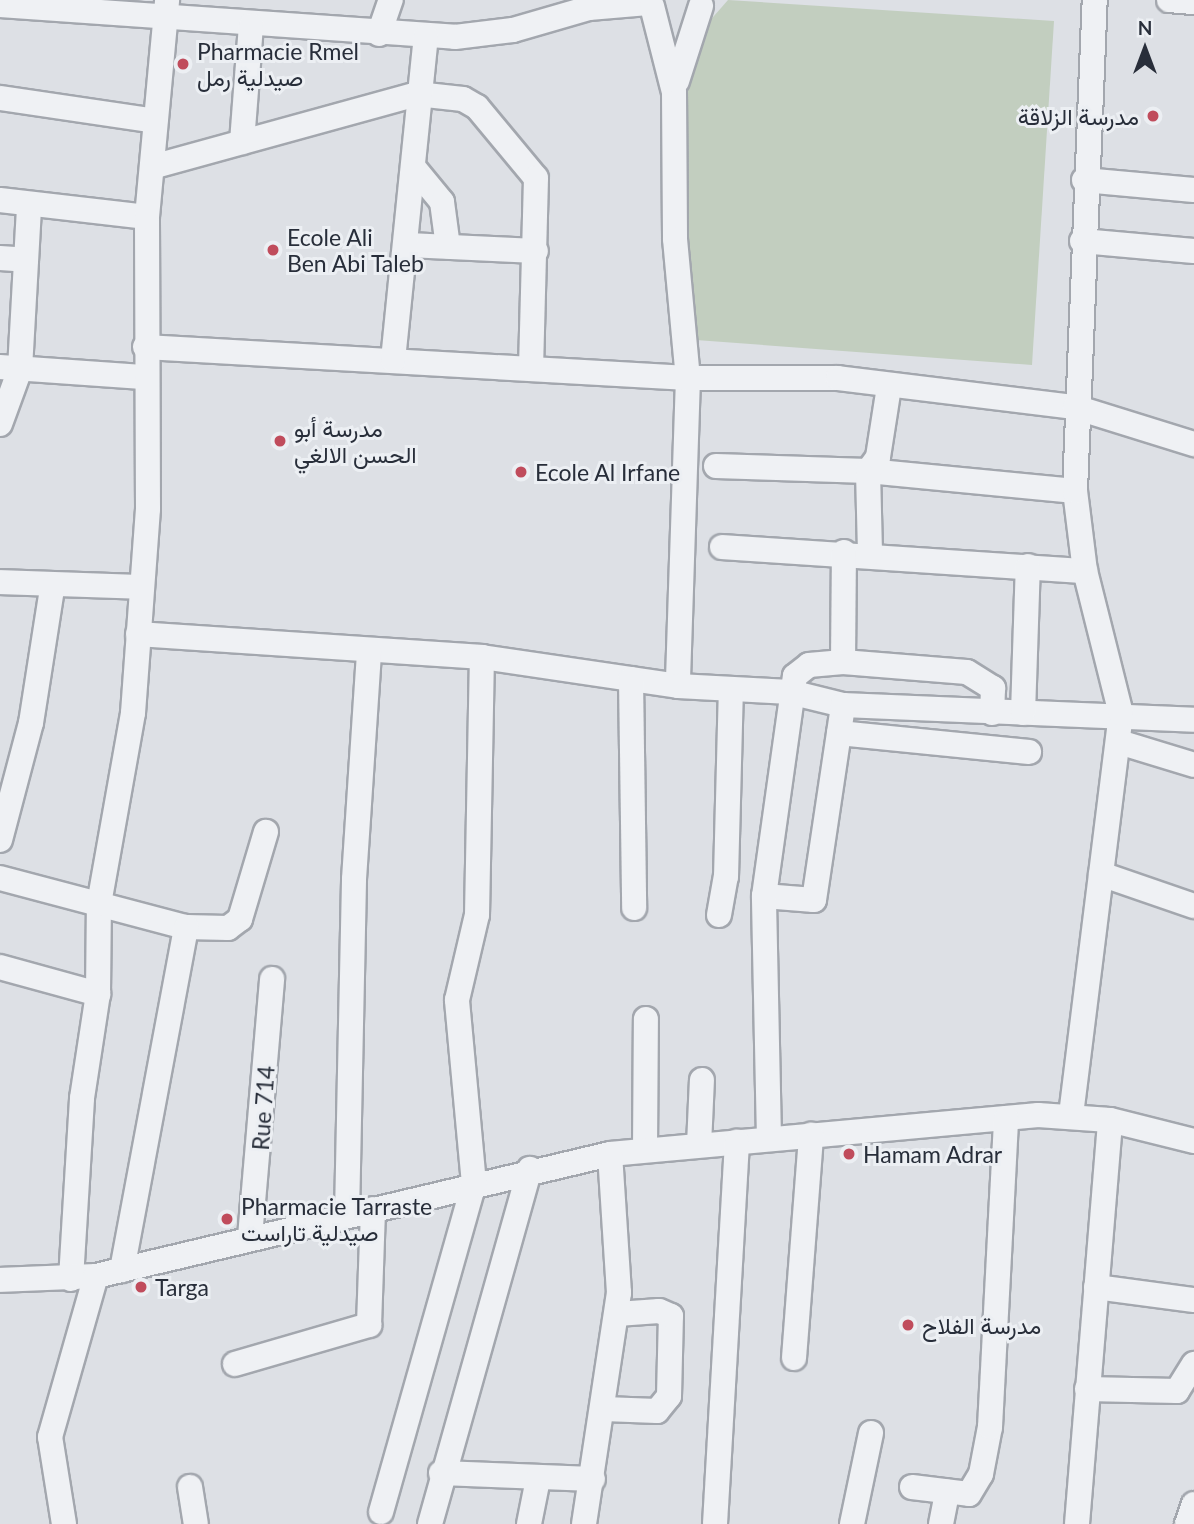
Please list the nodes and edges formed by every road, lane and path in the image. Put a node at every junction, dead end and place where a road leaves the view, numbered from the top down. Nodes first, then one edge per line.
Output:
1 (391, 0) edge
2 (1095, 0) edge
3 (1169, 0) edge
4 (1194, 2) edge
5 (648, 3) edge
6 (705, 3) edge
7 (0, 5) edge
8 (578, 6) edge
9 (166, 8) edge
10 (251, 25) junction
11 (379, 34) junction
12 (426, 37) junction
13 (674, 92) junction
14 (417, 94) junction
15 (0, 98) edge
16 (155, 121) junction
17 (242, 142) junction
18 (152, 167) junction
19 (414, 168) junction
20 (1084, 180) junction
21 (1194, 190) edge
22 (0, 200) edge
23 (29, 206) junction
24 (147, 217) junction
25 (1082, 241) junction
26 (408, 245) junction
27 (449, 247) junction
28 (536, 251) junction
29 (1194, 251) edge
30 (0, 258) edge
31 (26, 260) junction
32 (145, 347) junction
33 (393, 360) junction
34 (10, 368) edge
35 (531, 369) junction
36 (143, 377) junction
37 (688, 378) junction
38 (889, 387) junction
39 (1075, 407) junction
40 (0, 424) edge
41 (1194, 444) edge
42 (716, 466) dead end
43 (868, 471) junction
44 (1075, 491) junction
45 (723, 547) dead end
46 (844, 552) junction
47 (870, 553) junction
48 (1028, 566) junction
49 (1086, 572) junction
50 (0, 582) edge
51 (142, 587) junction
52 (52, 589) junction
53 (138, 634) junction
54 (369, 651) junction
55 (482, 657) junction
56 (843, 662) junction
57 (631, 680) junction
58 (678, 686) junction
59 (731, 689) junction
60 (790, 692) junction
61 (843, 705) junction
62 (992, 713) junction
63 (1023, 713) junction
64 (1121, 714) junction
65 (1194, 720) edge
66 (839, 733) junction
67 (1119, 742) junction
68 (1029, 752) dead end
69 (1194, 765) edge
70 (266, 832) dead end
71 (0, 840) edge
72 (1101, 874) junction
73 (0, 878) edge
74 (764, 896) junction
75 (99, 904) junction
76 (1194, 906) edge
77 (634, 908) dead end
78 (719, 915) dead end
79 (186, 926) junction
80 (0, 967) edge
81 (272, 979) dead end
82 (98, 995) junction
83 (646, 1019) dead end
84 (702, 1080) dead end
85 (1072, 1115) junction
86 (1006, 1118) junction
87 (1110, 1120) junction
88 (811, 1135) junction
89 (769, 1139) junction
90 (1194, 1141) edge
91 (737, 1142) junction
92 (699, 1145) junction
93 (645, 1150) junction
94 (610, 1154) junction
95 (530, 1168) junction
96 (474, 1184) junction
97 (373, 1209) junction
98 (347, 1214) junction
99 (250, 1237) junction
100 (122, 1270) junction
101 (84, 1278) junction
102 (0, 1280) edge
103 (1096, 1287) junction
104 (1194, 1300) edge
105 (617, 1314) junction
106 (794, 1358) dead end
107 (235, 1364) dead end
108 (1194, 1364) edge
109 (1087, 1389) junction
110 (604, 1409) junction
111 (871, 1433) dead end
112 (441, 1473) junction
113 (538, 1479) junction
114 (593, 1479) junction
115 (190, 1487) dead end
116 (912, 1487) dead end
117 (947, 1492) junction
118 (1194, 1504) edge
119 (381, 1512) dead end
120 (64, 1524) edge
121 (196, 1524) edge
122 (430, 1524) edge
123 (529, 1524) edge
124 (584, 1524) edge
125 (715, 1524) edge
126 (852, 1524) edge
127 (941, 1524) edge
128 (1077, 1524) edge
129 (1187, 1524) edge

1 - 11 street
2 - 20 street
3 - 4 street
5 - 6 street
5 - 8 street
5 - 13 street
6 - 13 street
7 - 9 street
8 - 12 street
9 - 10 street
9 - 16 street
10 - 11 street
10 - 17 street
11 - 12 street
12 - 14 street
13 - 37 street
14 - 17 street
14 - 19 street
14 - 28 street
15 - 16 street
16 - 18 street
17 - 18 street
18 - 24 street
19 - 26 street
19 - 27 street
20 - 21 street
20 - 25 street
22 - 23 street
23 - 24 street
23 - 31 street
24 - 32 street
25 - 29 street
25 - 39 street
26 - 27 street
26 - 33 street
27 - 28 street
28 - 35 street
30 - 31 street
31 - 34 street
32 - 33 street
32 - 36 street
33 - 35 street
34 - 36 street
34 - 40 street
35 - 37 street
36 - 51 street
37 - 38 street
37 - 58 street
38 - 39 street
38 - 43 street
39 - 41 street
39 - 44 street
42 - 43 street
43 - 44 street
43 - 47 street
44 - 49 street
45 - 46 street
46 - 47 street
46 - 56 street
47 - 48 street
48 - 49 street
48 - 63 street
49 - 64 street
50 - 52 street
51 - 52 street
51 - 53 street
52 - 71 street
53 - 54 street
53 - 75 street
54 - 55 street
54 - 98 street
55 - 57 street
55 - 96 street
56 - 60 street
56 - 62 street
57 - 58 street
57 - 77 street
58 - 59 street
59 - 60 street
59 - 78 street
60 - 61 street
60 - 74 street
61 - 62 street
61 - 66 street
62 - 63 street
63 - 64 street
64 - 65 street
64 - 67 street
66 - 68 street
66 - 74 street
67 - 69 street
67 - 72 street
70 - 79 street
72 - 76 street
72 - 85 street
73 - 75 street
74 - 89 street
75 - 79 street
75 - 82 street
79 - 100 street
80 - 82 street
81 - 99 street, Rue 714
82 - 101 street
83 - 93 street
84 - 92 street
85 - 86 street
85 - 87 street
86 - 88 street
86 - 117 street
87 - 90 street
87 - 103 street
88 - 89 street
88 - 106 street
89 - 91 street
91 - 92 street
91 - 125 street
92 - 93 street
93 - 94 street
94 - 95 street
94 - 105 street
95 - 96 street
95 - 112 street
96 - 97 street
96 - 119 street
97 - 98 street
97 - 107 street
98 - 99 street
99 - 100 street
100 - 101 street
101 - 102 street
101 - 120 street
103 - 104 street
103 - 109 street
105 - 110 street
105 - 110 street
108 - 109 street
109 - 128 street
110 - 114 street
111 - 126 street
112 - 113 street
112 - 122 street
113 - 114 street
113 - 123 street
114 - 124 street
115 - 121 street
116 - 117 street
117 - 127 street
118 - 129 street

